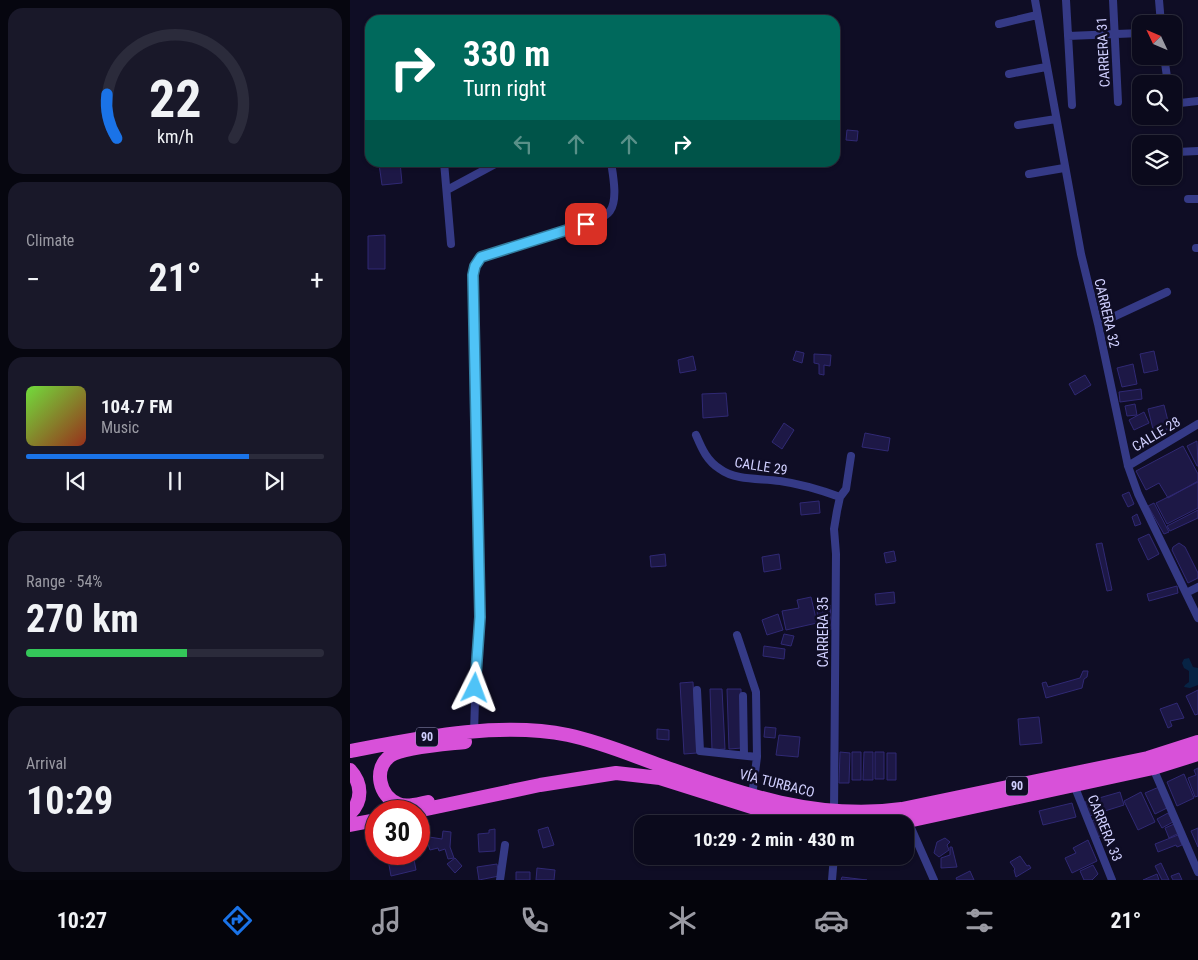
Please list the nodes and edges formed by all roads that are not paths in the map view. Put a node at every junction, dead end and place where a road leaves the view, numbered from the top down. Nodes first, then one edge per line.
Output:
1 (1034, 0) edge
2 (1066, 0) edge
3 (1113, 0) edge
4 (1158, 0) edge
5 (1160, 15) edge
6 (1037, 16) junction
7 (999, 24) dead end
8 (1132, 33) edge
9 (1115, 34) junction
10 (1068, 36) junction
11 (1046, 67) junction
12 (1009, 74) dead end
13 (1198, 101) edge
14 (1118, 102) dead end
15 (1182, 103) edge
16 (1072, 105) dead end
17 (1056, 119) junction
18 (1018, 125) dead end
19 (1198, 151) edge
20 (1182, 152) edge
21 (445, 167) edge
22 (489, 167) edge
23 (612, 167) edge
24 (1064, 168) junction
25 (1029, 174) dead end
26 (447, 190) junction
27 (1198, 198) edge
28 (1188, 199) dead end
29 (450, 244) dead end
30 (1168, 292) dead end
31 (1098, 324) junction
32 (1198, 424) edge
33 (696, 435) dead end
34 (851, 456) dead end
35 (1128, 466) junction
36 (840, 497) junction
37 (1198, 587) edge
38 (1186, 593) junction
39 (1198, 618) edge
40 (737, 635) dead end
41 (697, 690) dead end
42 (743, 696) dead end
43 (505, 730) junction
44 (474, 732) junction
45 (1198, 742) edge
46 (350, 751) edge
47 (1198, 754) edge
48 (744, 755) junction
49 (757, 757) junction
50 (1152, 768) junction
51 (350, 770) edge
52 (540, 785) junction
53 (1074, 785) junction
54 (752, 796) junction
55 (430, 808) edge
56 (350, 813) edge
57 (788, 815) edge
58 (823, 815) edge
59 (832, 815) edge
60 (859, 815) edge
61 (914, 821) edge
62 (365, 823) edge
63 (350, 826) edge
64 (914, 835) edge
65 (505, 845) dead end
66 (833, 865) edge
67 (1198, 872) edge
68 (500, 880) edge
69 (832, 880) edge
70 (934, 880) edge
71 (1112, 880) edge

1 - 6 street, CARRERA 32
2 - 10 street
3 - 9 street, CARRERA 31
4 - 5 street
6 - 7 street
6 - 11 street, CARRERA 32
8 - 9 street
9 - 10 street
9 - 14 street, CARRERA 31
10 - 16 street
11 - 12 street
11 - 17 street, CARRERA 32
13 - 15 street
17 - 18 street
17 - 24 street, CARRERA 32
19 - 20 street
21 - 26 street
22 - 26 street
23 - 44 street
24 - 25 street
24 - 31 street, CARRERA 32
26 - 29 street
27 - 28 street
30 - 31 street
31 - 35 street, CARRERA 32
32 - 35 street, CALLE 28
33 - 36 street, CALLE 29
34 - 36 street, CARRERA 35
35 - 38 street, CARRERA 32
36 - 59 street, CARRERA 35
37 - 38 street
38 - 39 street, CARRERA 32
40 - 49 street
41 - 48 street
42 - 48 street
43 - 44 highway, VÍA TURBACO / 90
43 - 52 highway
43 - 54 highway, VÍA TURBACO / 90
44 - 46 highway, VÍA TURBACO / 90
45 - 60 highway, VÍA TURBACO / 90
47 - 50 highway, 90
48 - 49 street
49 - 54 street
50 - 53 highway, 90
50 - 67 street
51 - 56 highway
52 - 55 highway, VÍA TURBACO / 90
52 - 57 highway, VÍA TURBACO / 90
53 - 61 highway, 90
53 - 71 street, CARRERA 33
54 - 58 highway, VÍA TURBACO / 90
62 - 63 highway
64 - 70 street
65 - 68 street
66 - 69 street

